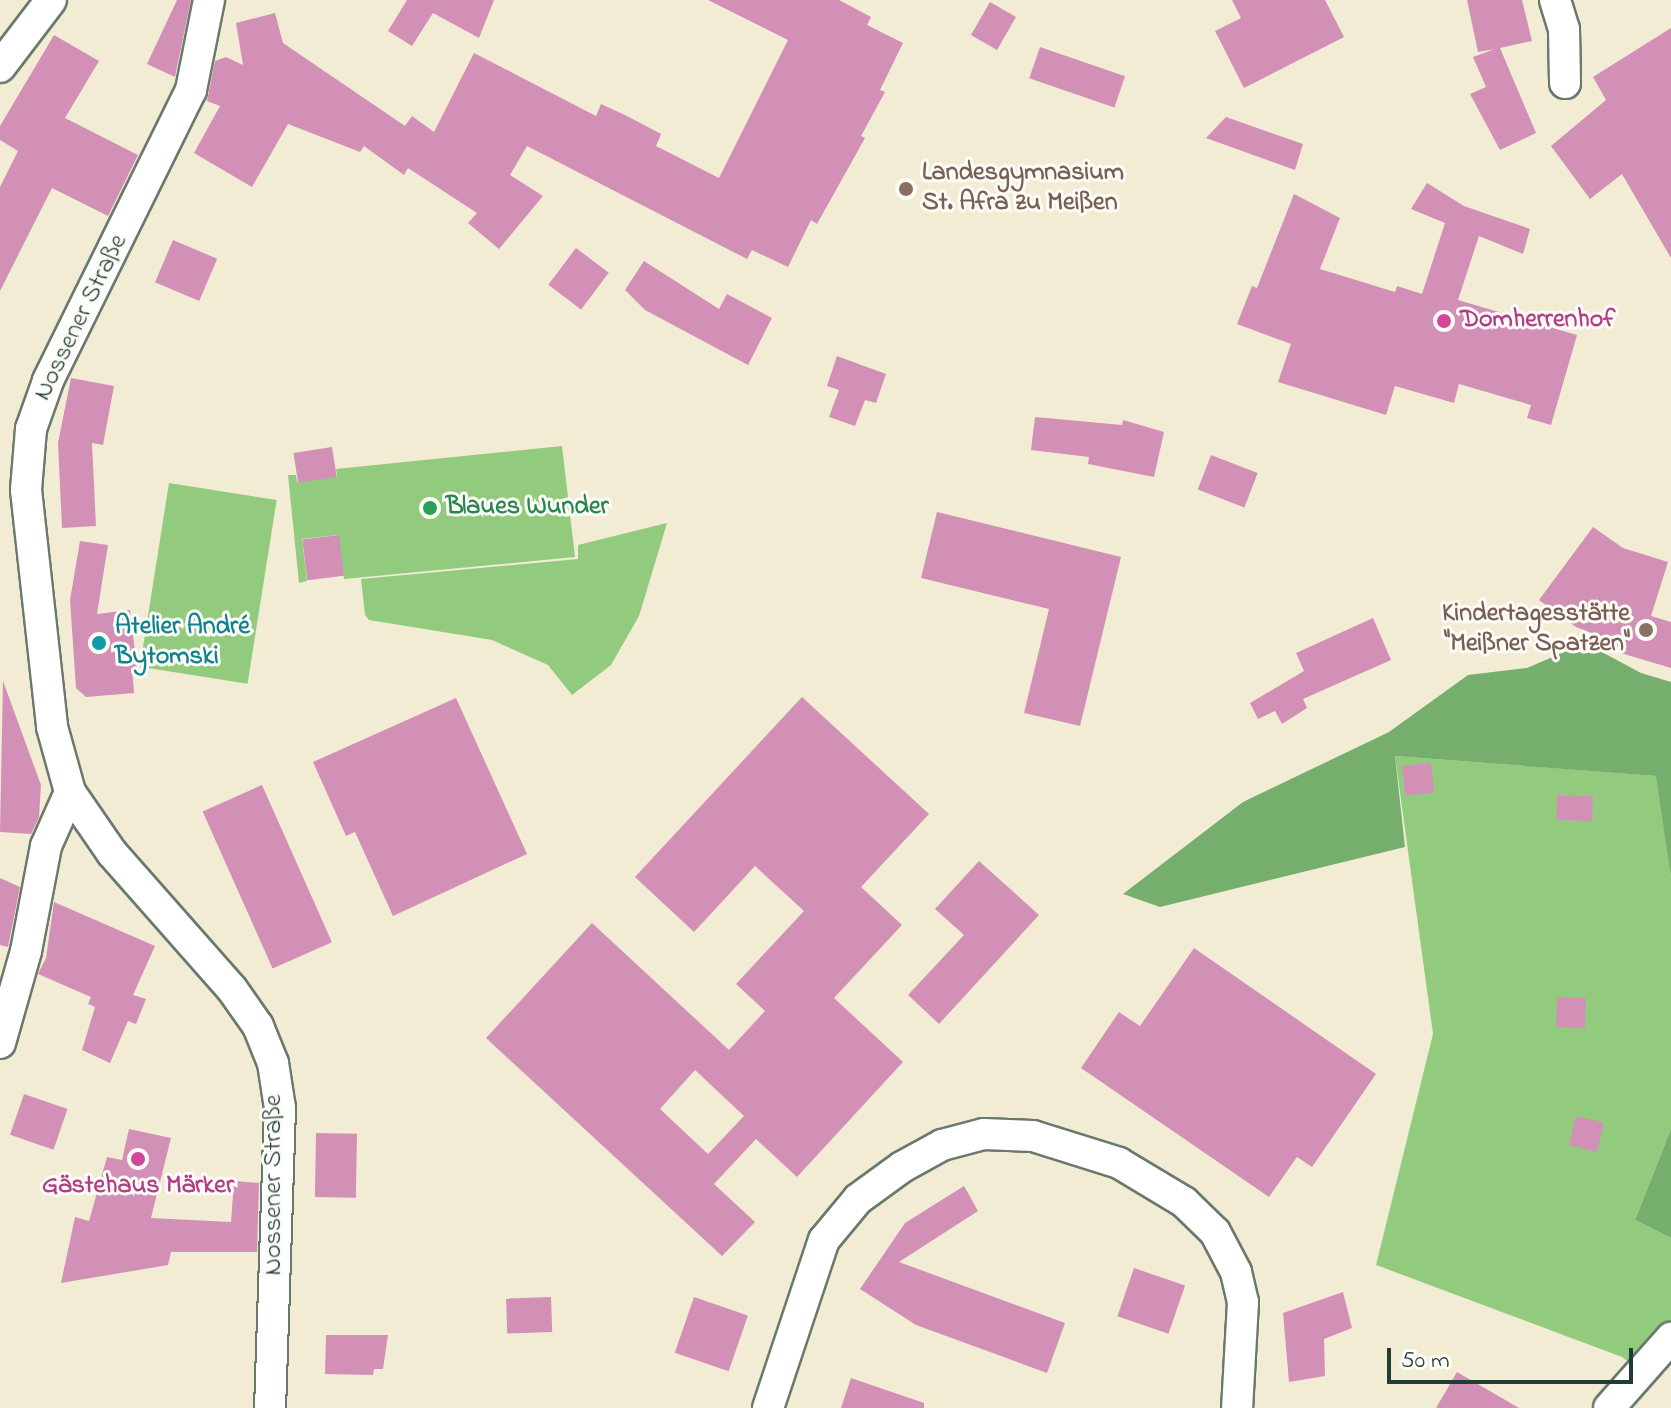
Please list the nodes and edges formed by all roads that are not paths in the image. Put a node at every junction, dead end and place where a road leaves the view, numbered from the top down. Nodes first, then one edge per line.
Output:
1 (51, 0) edge
2 (209, 0) edge
3 (1555, 0) edge
4 (0, 67) edge
5 (1565, 83) dead end
6 (70, 792) junction
7 (0, 1043) edge
8 (1671, 1338) edge
9 (270, 1408) edge
10 (768, 1408) edge
11 (1237, 1408) edge
12 (1609, 1408) edge

1 - 4 street
2 - 6 street, Nossener Straße
3 - 5 street
6 - 7 street
6 - 9 street, Nossener Straße
8 - 12 street
10 - 11 street

